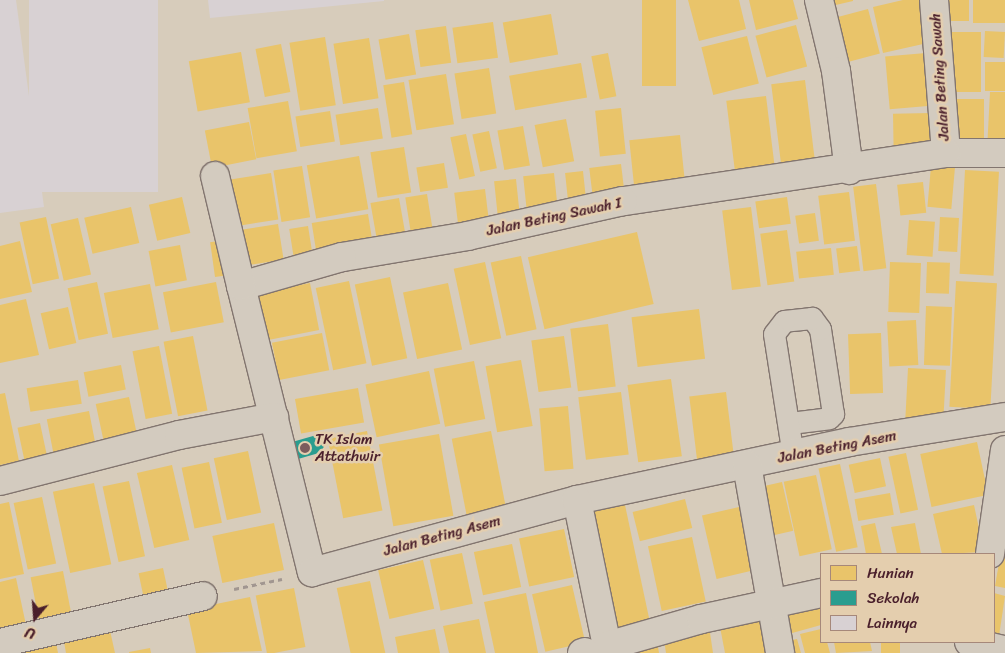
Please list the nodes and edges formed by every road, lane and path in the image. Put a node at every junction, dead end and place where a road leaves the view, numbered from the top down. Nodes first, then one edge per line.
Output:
1 (819, 0) edge
2 (934, 0) edge
3 (946, 153) junction
4 (1005, 153) edge
5 (849, 170) junction
6 (215, 176) dead end
7 (241, 286) junction
8 (274, 417) junction
9 (1005, 417) edge
10 (790, 423) junction
11 (1005, 450) edge
12 (793, 455) junction
13 (747, 465) junction
14 (0, 481) edge
15 (577, 500) junction
16 (997, 537) edge
17 (312, 572) junction
18 (820, 593) edge
19 (203, 596) joint
20 (772, 603) junction
21 (0, 643) edge
22 (974, 643) edge
23 (591, 650) edge
24 (1005, 650) edge
25 (780, 653) edge

1 - 5 street
2 - 3 street, Jalan Beting Sawah
3 - 4 street, Jalan Beting Sawah I
3 - 5 street, Jalan Beting Sawah I
5 - 7 street, Jalan Beting Sawah I
6 - 7 street
7 - 8 street
8 - 14 street
8 - 17 street
9 - 12 street, Jalan Beting Asem
10 - 10 lane
10 - 12 lane
11 - 16 street
12 - 13 street, Jalan Beting Asem
13 - 15 street, Jalan Beting Asem
13 - 20 street
15 - 17 street, Jalan Beting Asem
15 - 23 street
17 - 19 path
18 - 20 street
19 - 21 street
20 - 23 street
20 - 25 street
22 - 24 street

